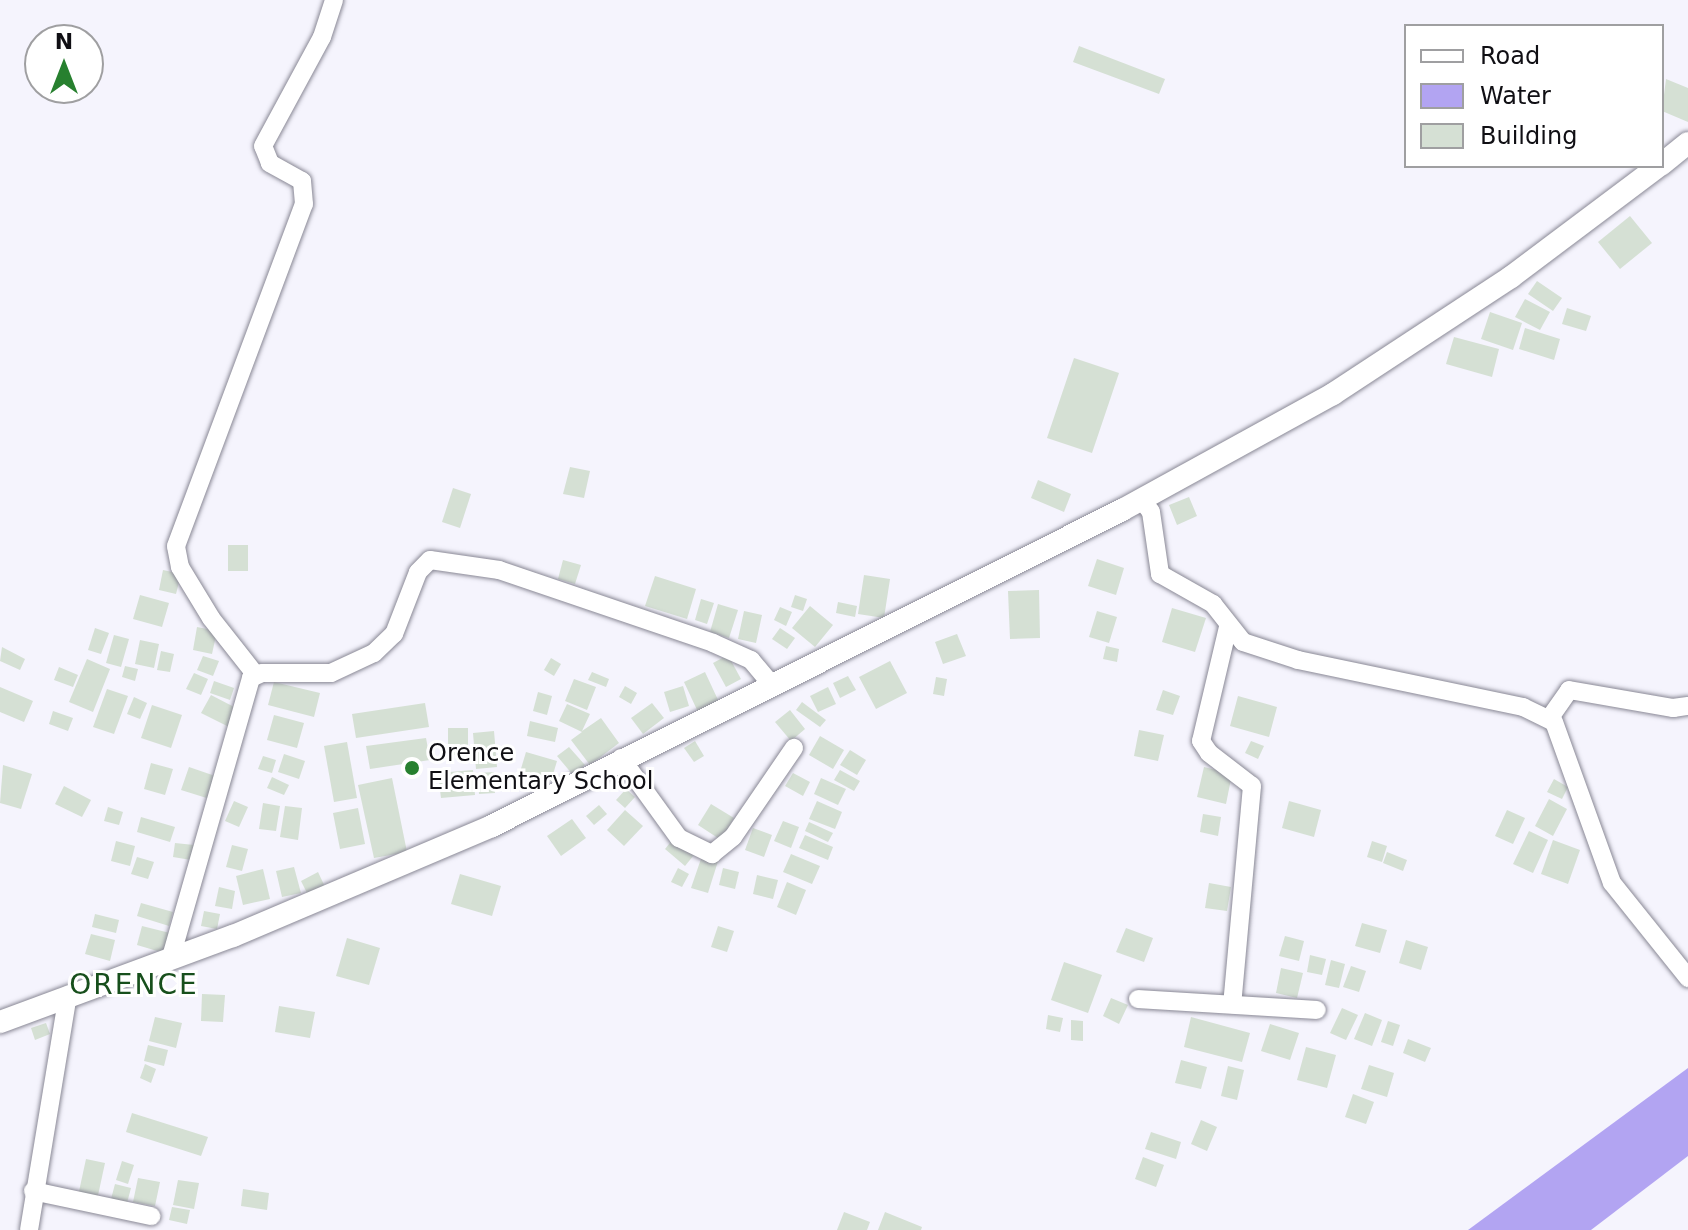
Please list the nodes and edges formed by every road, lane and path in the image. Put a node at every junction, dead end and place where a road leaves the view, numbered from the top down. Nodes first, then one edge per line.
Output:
1 (334, 0) edge
2 (1688, 143) edge
3 (1664, 163) edge
4 (1657, 168) edge
5 (1141, 499) junction
6 (1228, 627) junction
7 (255, 674) junction
8 (772, 685) junction
9 (1688, 706) edge
10 (1549, 719) junction
11 (794, 748) dead end
12 (621, 758) junction
13 (171, 957) junction
14 (1688, 978) edge
15 (68, 995) junction
16 (1138, 999) dead end
17 (1232, 1004) junction
18 (1317, 1010) dead end
19 (0, 1022) edge
20 (33, 1191) junction
21 (151, 1216) dead end
22 (29, 1230) edge

1 - 7 street
2 - 3 street
4 - 5 street
5 - 6 street
5 - 8 street
6 - 10 street
6 - 17 street
7 - 8 street
7 - 13 street
8 - 12 street
9 - 10 street
10 - 14 street
11 - 12 street
12 - 13 street
13 - 15 street
15 - 19 street
15 - 20 street
16 - 17 street
17 - 18 street
20 - 21 street
20 - 22 street

